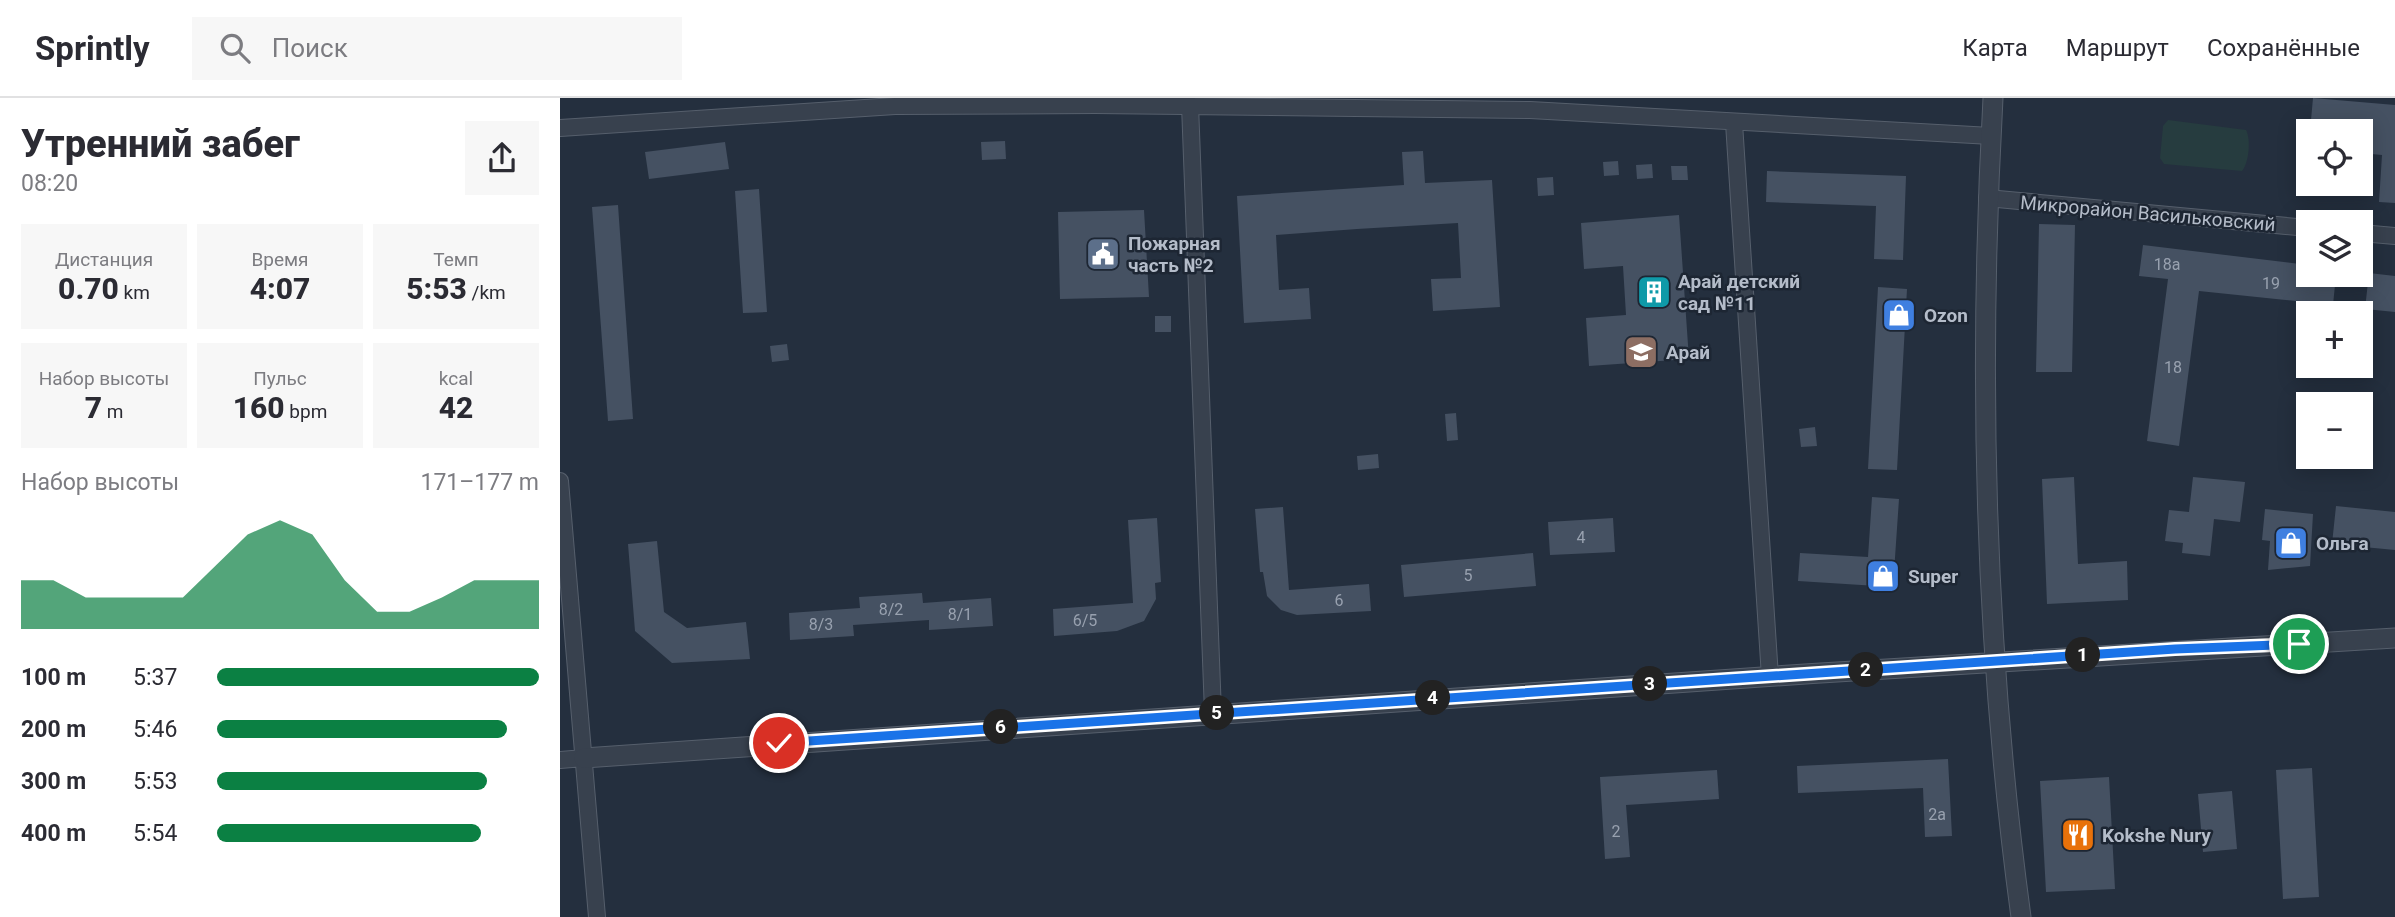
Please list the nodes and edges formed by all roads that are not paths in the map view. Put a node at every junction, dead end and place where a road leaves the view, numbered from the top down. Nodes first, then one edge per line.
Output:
1 (1993, 98) edge
2 (811, 104) edge
3 (1531, 104) edge
4 (1190, 105) junction
5 (1734, 123) junction
6 (560, 128) edge
7 (1991, 136) junction
8 (1987, 198) junction
9 (2296, 227) edge
10 (2373, 234) edge
11 (2395, 236) edge
12 (560, 481) edge
13 (2395, 638) edge
14 (1993, 662) junction
15 (1770, 677) junction
16 (1213, 713) junction
17 (584, 758) junction
18 (560, 760) edge
19 (597, 917) edge
20 (2021, 917) edge

1 - 7 street
2 - 4 street
2 - 6 street
3 - 4 street
3 - 5 street
4 - 16 street
5 - 7 street
5 - 15 street
7 - 8 street
8 - 9 street, Микрорайон Васильковский
8 - 14 street
10 - 11 street
12 - 17 street
13 - 14 street
14 - 15 street
14 - 20 street
15 - 16 street
16 - 17 street
17 - 18 street
17 - 19 street

